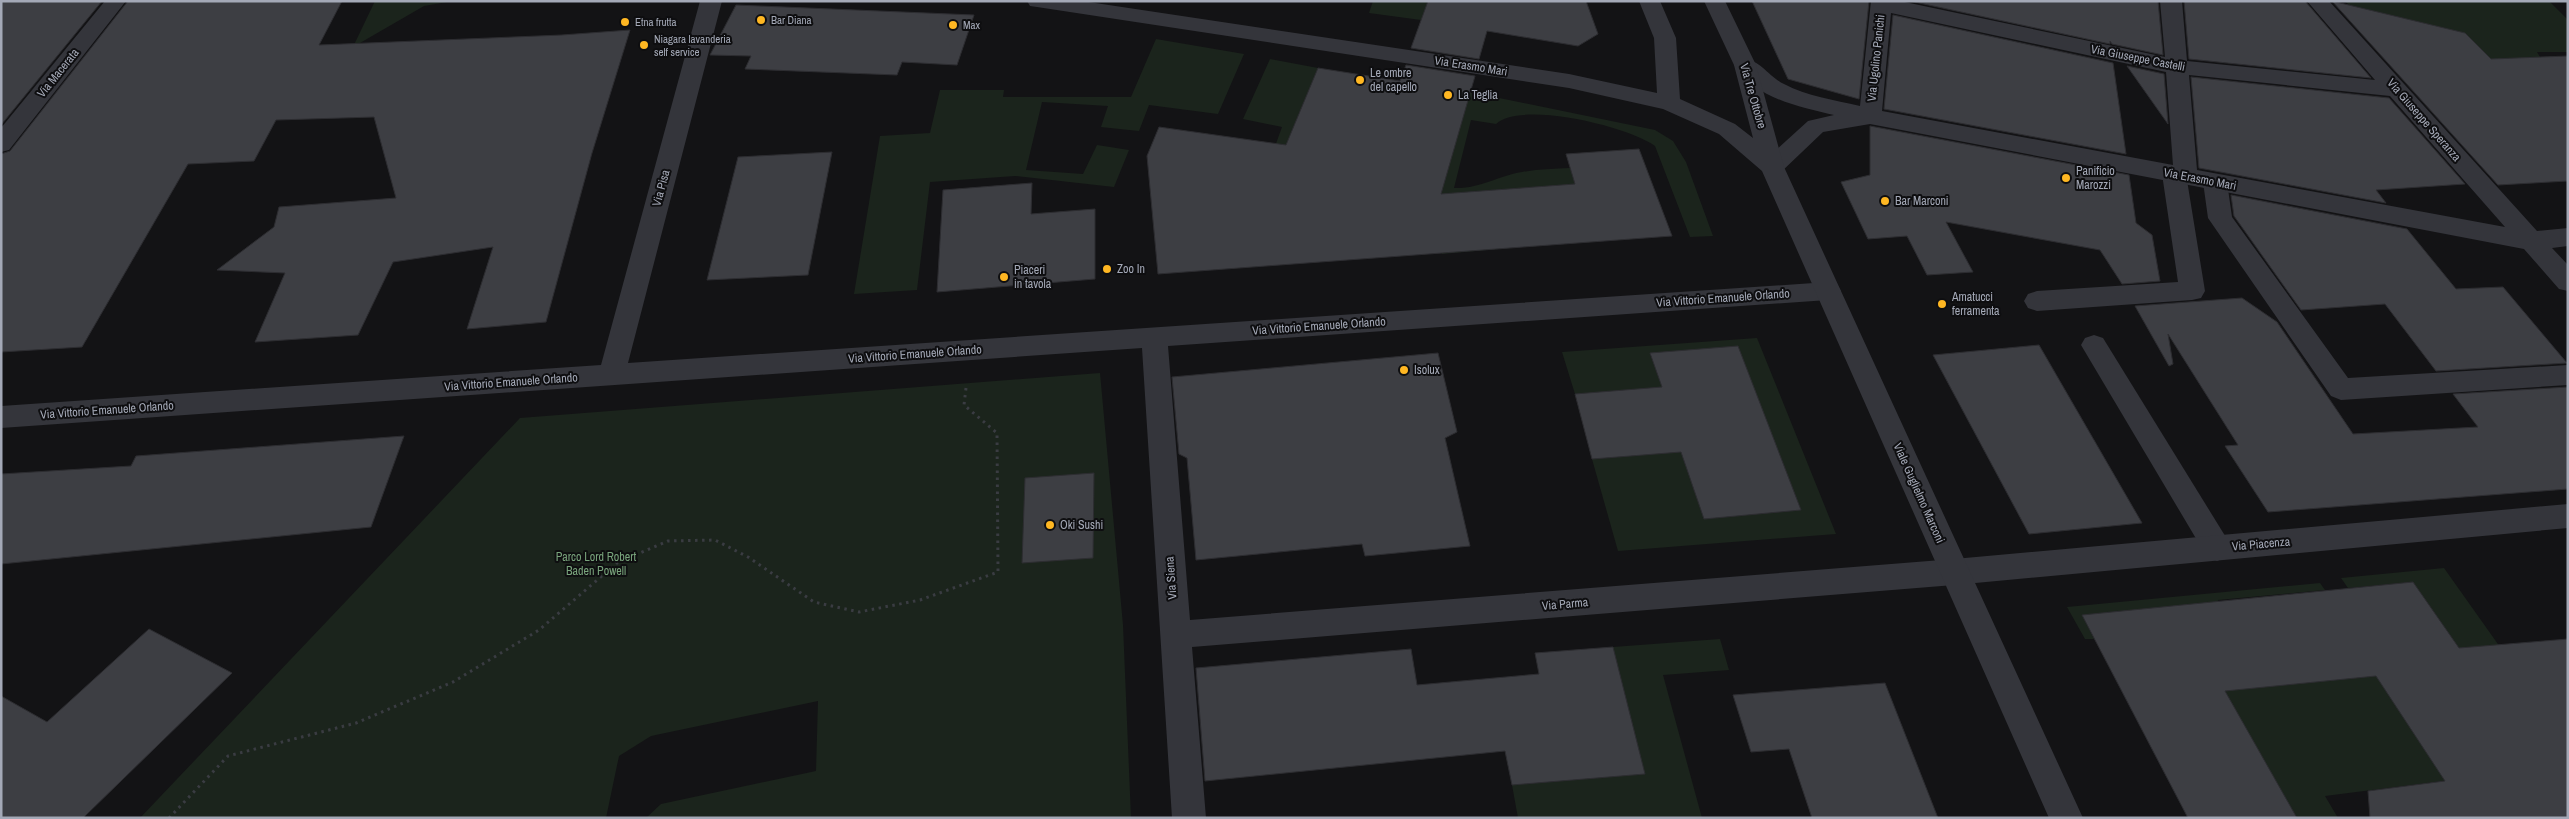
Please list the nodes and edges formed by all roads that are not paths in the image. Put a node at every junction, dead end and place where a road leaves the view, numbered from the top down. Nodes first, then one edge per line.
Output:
1 (116, 1) edge
2 (711, 1) edge
3 (1037, 1) edge
4 (1649, 1) edge
5 (1714, 1) edge
6 (2171, 1) edge
7 (2317, 1) edge
8 (1050, 2) edge
9 (1882, 3) edge
10 (1745, 65) junction
11 (2177, 66) junction
12 (2398, 90) junction
13 (1670, 103) junction
14 (1870, 116) junction
15 (1, 144) edge
16 (1772, 167) junction
17 (2180, 175) junction
18 (2215, 182) junction
19 (2568, 237) edge
20 (2530, 240) junction
21 (2568, 282) edge
22 (1828, 291) junction
23 (2037, 301) dead end
24 (1154, 338) junction
25 (2094, 345) dead end
26 (612, 375) junction
27 (2568, 375) edge
28 (1, 417) edge
29 (2568, 516) edge
30 (2217, 548) junction
31 (1954, 572) junction
32 (1176, 635) junction
33 (1189, 818) edge
34 (2066, 818) edge

1 - 15 street, Via Macerata
2 - 26 street, Via Pisa
3 - 8 street, Via Erasmo Mari
4 - 13 street
5 - 10 street, Via Tre Ottobre
6 - 11 street
7 - 12 street, Via Giuseppe Speranza
8 - 13 street, Via Erasmo Mari
9 - 11 street, Via Giuseppe Castelli
9 - 14 street, Via Ugolino Panichi
10 - 14 street, Via Erasmo Mari
10 - 16 street, Via Tre Ottobre
11 - 12 street, Via Giuseppe Castelli
11 - 17 street
12 - 20 street, Via Giuseppe Speranza
13 - 16 street, Via Erasmo Mari
14 - 16 street, Via Erasmo Mari
14 - 17 street, Via Erasmo Mari
16 - 22 street, Viale Guglielmo Marconi
17 - 18 street, Via Erasmo Mari
17 - 23 street
18 - 20 street, Via Erasmo Mari
18 - 27 street
19 - 20 street, Via Erasmo Mari
20 - 21 street, Via Giuseppe Speranza
22 - 24 street, Via Vittorio Emanuele Orlando
22 - 31 street, Viale Guglielmo Marconi
24 - 26 street, Via Vittorio Emanuele Orlando
24 - 32 street, Via Siena
25 - 30 street
26 - 28 street, Via Vittorio Emanuele Orlando
29 - 30 street, Via Piacenza
30 - 31 street, Via Piacenza
31 - 32 street, Via Parma
31 - 34 street, Viale Guglielmo Marconi
32 - 33 street, Via Siena

